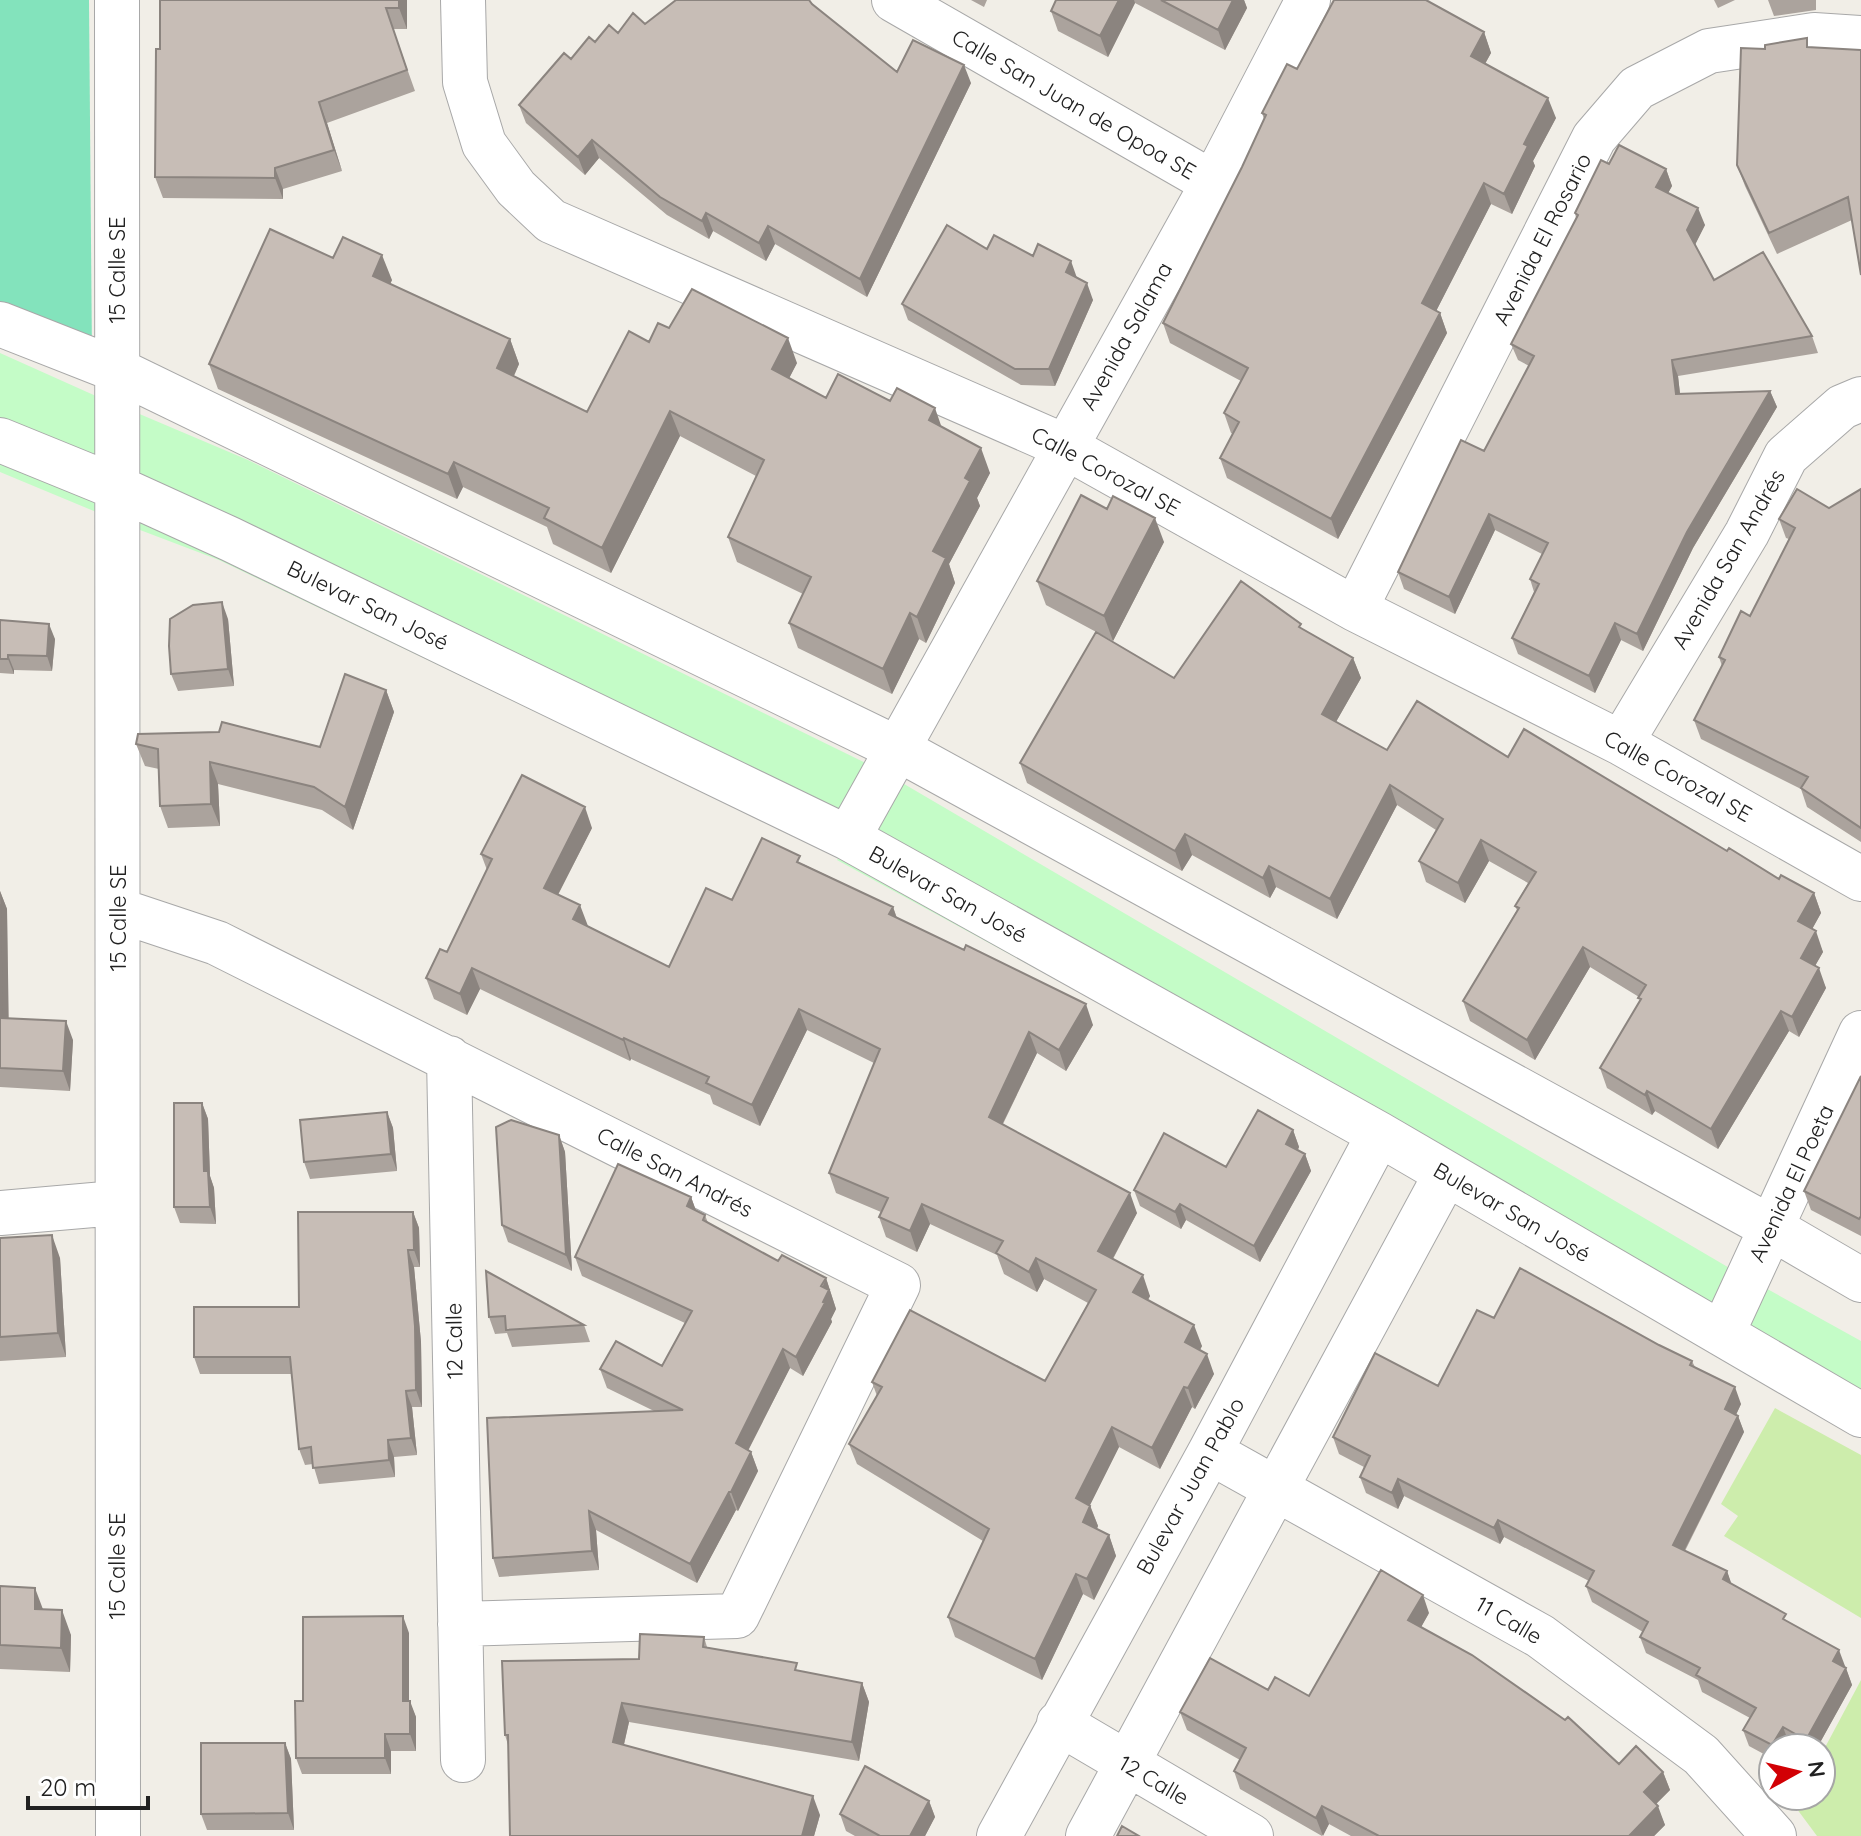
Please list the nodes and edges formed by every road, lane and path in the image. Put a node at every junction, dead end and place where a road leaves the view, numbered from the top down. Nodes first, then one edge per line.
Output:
1 (117, 0) edge
2 (463, 0) edge
3 (894, 0) edge
4 (1308, 0) edge
5 (1861, 38) edge
6 (1213, 183) junction
7 (0, 324) edge
8 (117, 370) junction
9 (1861, 399) edge
10 (0, 440) edge
11 (1064, 446) junction
12 (118, 488) junction
13 (1355, 609) junction
14 (1621, 743) junction
15 (898, 749) junction
16 (848, 838) junction
17 (1861, 879) edge
18 (118, 910) junction
19 (1861, 1033) edge
20 (449, 1058) junction
21 (1379, 1134) junction
22 (1446, 1174) junction
23 (116, 1203) junction
24 (0, 1213) edge
25 (1770, 1227) junction
26 (1861, 1280) edge
27 (1722, 1334) junction
28 (1861, 1415) edge
29 (1210, 1452) junction
30 (1275, 1489) junction
31 (460, 1624) junction
32 (1059, 1723) junction
33 (463, 1760) dead end
34 (1126, 1764) junction
35 (118, 1836) edge
36 (999, 1836) edge
37 (1088, 1836) edge
38 (1251, 1836) edge
39 (1774, 1836) edge

1 - 8 street, 15 Calle SE
2 - 11 street, Calle Corozal SE
3 - 6 street, Calle San Juan de Opoa SE
4 - 6 street, Avenida Salama
5 - 13 street, Avenida El Rosario
6 - 11 street, Avenida Salama
7 - 8 street
8 - 12 street, 15 Calle SE
8 - 15 street
9 - 14 street, Avenida San Andrés
10 - 12 street, Bulevar San José
11 - 13 street, Calle Corozal SE
11 - 15 street, Avenida Salama
12 - 16 street, Bulevar San José
12 - 18 street, 15 Calle SE
13 - 14 street, Calle Corozal SE
14 - 17 street, Calle Corozal SE
15 - 16 street, Avenida Salama
15 - 25 street
16 - 21 street, Bulevar San José
18 - 20 street, Calle San Andrés
18 - 23 street, 15 Calle SE
19 - 25 street, Avenida El Poeta
20 - 31 street, 12 Calle
20 - 31 street, Calle San Andrés
21 - 22 street, Bulevar San José
21 - 29 street, Bulevar Juan Pablo
22 - 27 street, Bulevar San José
22 - 30 street
23 - 24 street
23 - 35 street, 15 Calle SE
25 - 26 street
25 - 27 street, Avenida El Poeta
27 - 28 street, Bulevar San José
29 - 30 street, 11 Calle
29 - 32 street, Bulevar Juan Pablo
30 - 34 street
30 - 39 street, 11 Calle
31 - 33 street, 12 Calle
32 - 34 street, 12 Calle
32 - 36 street, Bulevar Juan Pablo
34 - 37 street
34 - 38 street, 12 Calle

